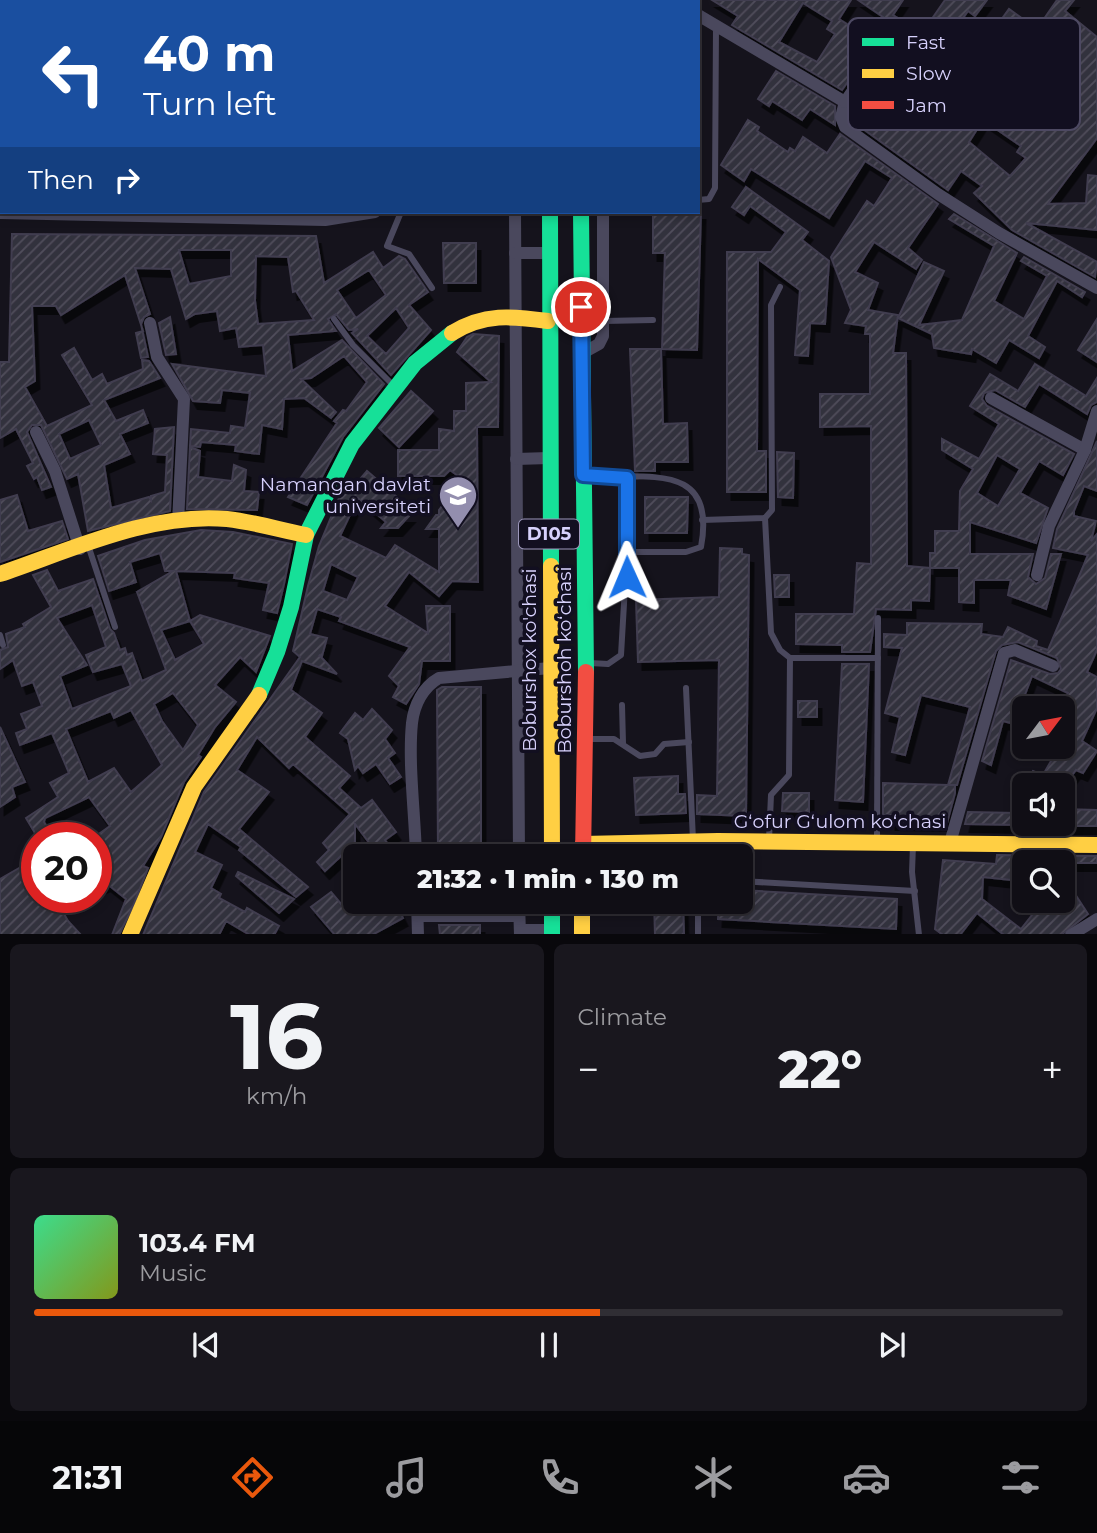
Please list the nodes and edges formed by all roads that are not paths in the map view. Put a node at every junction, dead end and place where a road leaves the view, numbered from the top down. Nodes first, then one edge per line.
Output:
1 (700, 16) edge
2 (716, 26) junction
3 (848, 98) edge
4 (845, 102) junction
5 (848, 129) edge
6 (849, 130) edge
7 (700, 200) edge
8 (163, 214) edge
9 (362, 214) edge
10 (400, 214) edge
11 (515, 214) edge
12 (550, 214) edge
13 (581, 214) edge
14 (604, 214) edge
15 (515, 253) junction
16 (549, 253) junction
17 (779, 287) dead end
18 (432, 288) dead end
19 (1097, 288) edge
20 (515, 316) junction
21 (334, 318) dead end
22 (653, 320) dead end
23 (548, 321) junction
24 (604, 321) junction
25 (150, 323) dead end
26 (581, 354) junction
27 (395, 387) junction
28 (991, 398) dead end
29 (1097, 411) edge
30 (36, 432) dead end
31 (1084, 450) junction
32 (548, 458) junction
33 (516, 459) junction
34 (583, 475) junction
35 (627, 478) junction
36 (765, 518) junction
37 (702, 520) junction
38 (178, 522) junction
39 (306, 535) junction
40 (84, 547) junction
41 (626, 552) junction
42 (0, 574) edge
43 (1037, 575) dead end
44 (878, 618) dead end
45 (115, 627) dead end
46 (0, 635) edge
47 (3, 645) dead end
48 (790, 658) junction
49 (878, 658) junction
50 (586, 663) junction
51 (1052, 666) dead end
52 (550, 668) junction
53 (517, 673) junction
54 (686, 688) dead end
55 (622, 705) dead end
56 (586, 739) junction
57 (689, 742) junction
58 (623, 743) junction
59 (693, 842) junction
60 (769, 842) junction
61 (877, 843) junction
62 (913, 843) junction
63 (950, 843) junction
64 (416, 844) edge
65 (519, 844) edge
66 (552, 844) edge
67 (583, 844) edge
68 (666, 844) edge
69 (1097, 845) edge
70 (753, 882) edge
71 (915, 891) junction
72 (552, 914) edge
73 (582, 914) edge
74 (698, 914) edge
75 (418, 916) joint
76 (519, 916) joint
77 (1095, 920) edge
78 (520, 932) edge
79 (552, 932) edge
80 (130, 934) edge
81 (418, 934) edge
82 (582, 934) edge
83 (698, 934) edge
84 (919, 934) edge
85 (1071, 934) edge
86 (1093, 934) edge

1 - 2 street
2 - 4 street
2 - 7 lane
3 - 4 street
4 - 5 street
6 - 19 street
8 - 9 street
10 - 18 lane
11 - 15 street
12 - 16 street, Boburshox ko'chasi / D105
13 - 26 street, Boburshoh koʻchasi / D105
14 - 24 street
15 - 16 street
15 - 20 street
16 - 23 street, Boburshox ko'chasi / D105
17 - 36 lane
20 - 23 street
20 - 27 street
20 - 33 street
21 - 27 lane
22 - 24 lane
23 - 32 street, Boburshox ko'chasi / D105
24 - 26 street
25 - 38 street
26 - 34 street, Boburshoh koʻchasi / D105
27 - 39 street
28 - 31 street
29 - 31 street
30 - 40 street
31 - 43 street
32 - 33 street
32 - 52 street, Boburshox ko'chasi / D105
33 - 53 street
34 - 35 lane
34 - 50 street, Boburshoh koʻchasi / D105
35 - 37 lane
35 - 41 lane
36 - 37 lane
36 - 48 lane
37 - 41 lane
38 - 39 street
38 - 40 street
39 - 80 street
40 - 42 street
40 - 45 lane
41 - 50 lane
44 - 49 lane
46 - 47 lane
48 - 49 lane
48 - 60 lane
49 - 61 lane
50 - 56 street, Boburshoh koʻchasi / D105
51 - 63 street
52 - 53 street
52 - 66 street, Boburshox ko'chasi / D105
53 - 64 street
53 - 65 street
54 - 57 lane
55 - 58 lane
56 - 58 lane
56 - 67 street, Boburshoh koʻchasi / D105
57 - 58 lane
57 - 59 lane
59 - 60 street, Gʻofur Gʻulom koʻchasi
59 - 68 street, Gʻofur Gʻulom koʻchasi
60 - 61 street, Gʻofur Gʻulom koʻchasi
61 - 62 street, Gʻofur Gʻulom koʻchasi
62 - 63 street, Gʻofur Gʻulom koʻchasi
62 - 71 lane
63 - 69 street, Gʻofur Gʻulom koʻchasi
70 - 71 lane
71 - 84 lane
72 - 79 street
73 - 82 street
74 - 83 lane
75 - 76 street
75 - 81 street
76 - 78 street
77 - 85 street
77 - 86 lane
78 - 79 street

